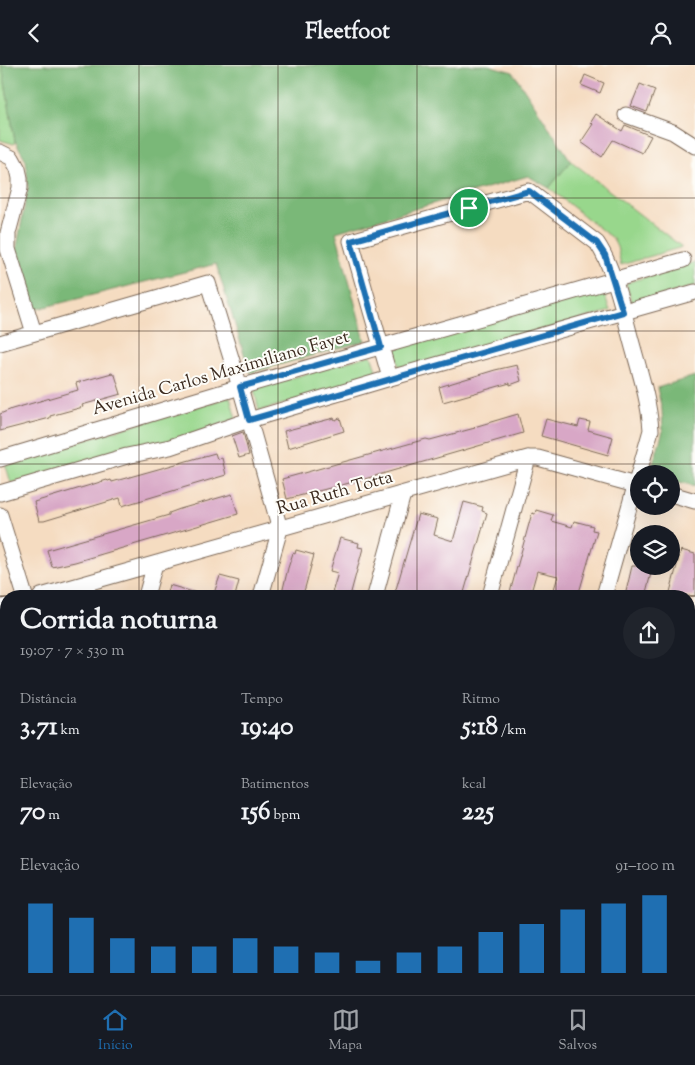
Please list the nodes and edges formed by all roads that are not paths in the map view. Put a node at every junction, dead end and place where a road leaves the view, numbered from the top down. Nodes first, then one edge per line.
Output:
1 (626, 115) dead end
2 (695, 146) edge
3 (0, 151) edge
4 (683, 260) dead end
5 (613, 281) junction
6 (695, 291) edge
7 (623, 312) junction
8 (34, 333) junction
9 (0, 343) edge
10 (381, 347) junction
11 (390, 378) junction
12 (240, 387) junction
13 (249, 420) junction
14 (0, 459) edge
15 (528, 459) junction
16 (642, 465) edge
17 (630, 483) edge
18 (0, 493) edge
19 (403, 494) junction
20 (680, 497) edge
21 (695, 501) edge
22 (630, 509) edge
23 (0, 515) edge
24 (280, 529) junction
25 (155, 564) junction
26 (23, 590) edge
27 (63, 590) edge
28 (148, 590) edge
29 (263, 590) edge
30 (377, 590) edge
31 (492, 590) edge
32 (606, 590) edge

1 - 2 street
3 - 8 street
4 - 5 street, Avenida Carlos Maximiliano Fayet
5 - 7 street
5 - 10 street, Avenida Carlos Maximiliano Fayet
5 - 10 street
6 - 7 street
7 - 11 street
7 - 16 street
8 - 9 street
8 - 12 street
10 - 11 street
10 - 12 street, Avenida Carlos Maximiliano Fayet
11 - 13 street
12 - 13 street
12 - 14 street, Avenida Carlos Maximiliano Fayet
13 - 18 street
13 - 24 street
15 - 17 street, Rua Ruth Totta
15 - 19 street, Rua Ruth Totta
15 - 31 street
19 - 24 street, Rua Ruth Totta
19 - 30 street
20 - 21 street
22 - 32 street
23 - 26 street
24 - 25 street, Rua Ruth Totta
24 - 29 street
25 - 27 street, Rua Ruth Totta
25 - 28 street

